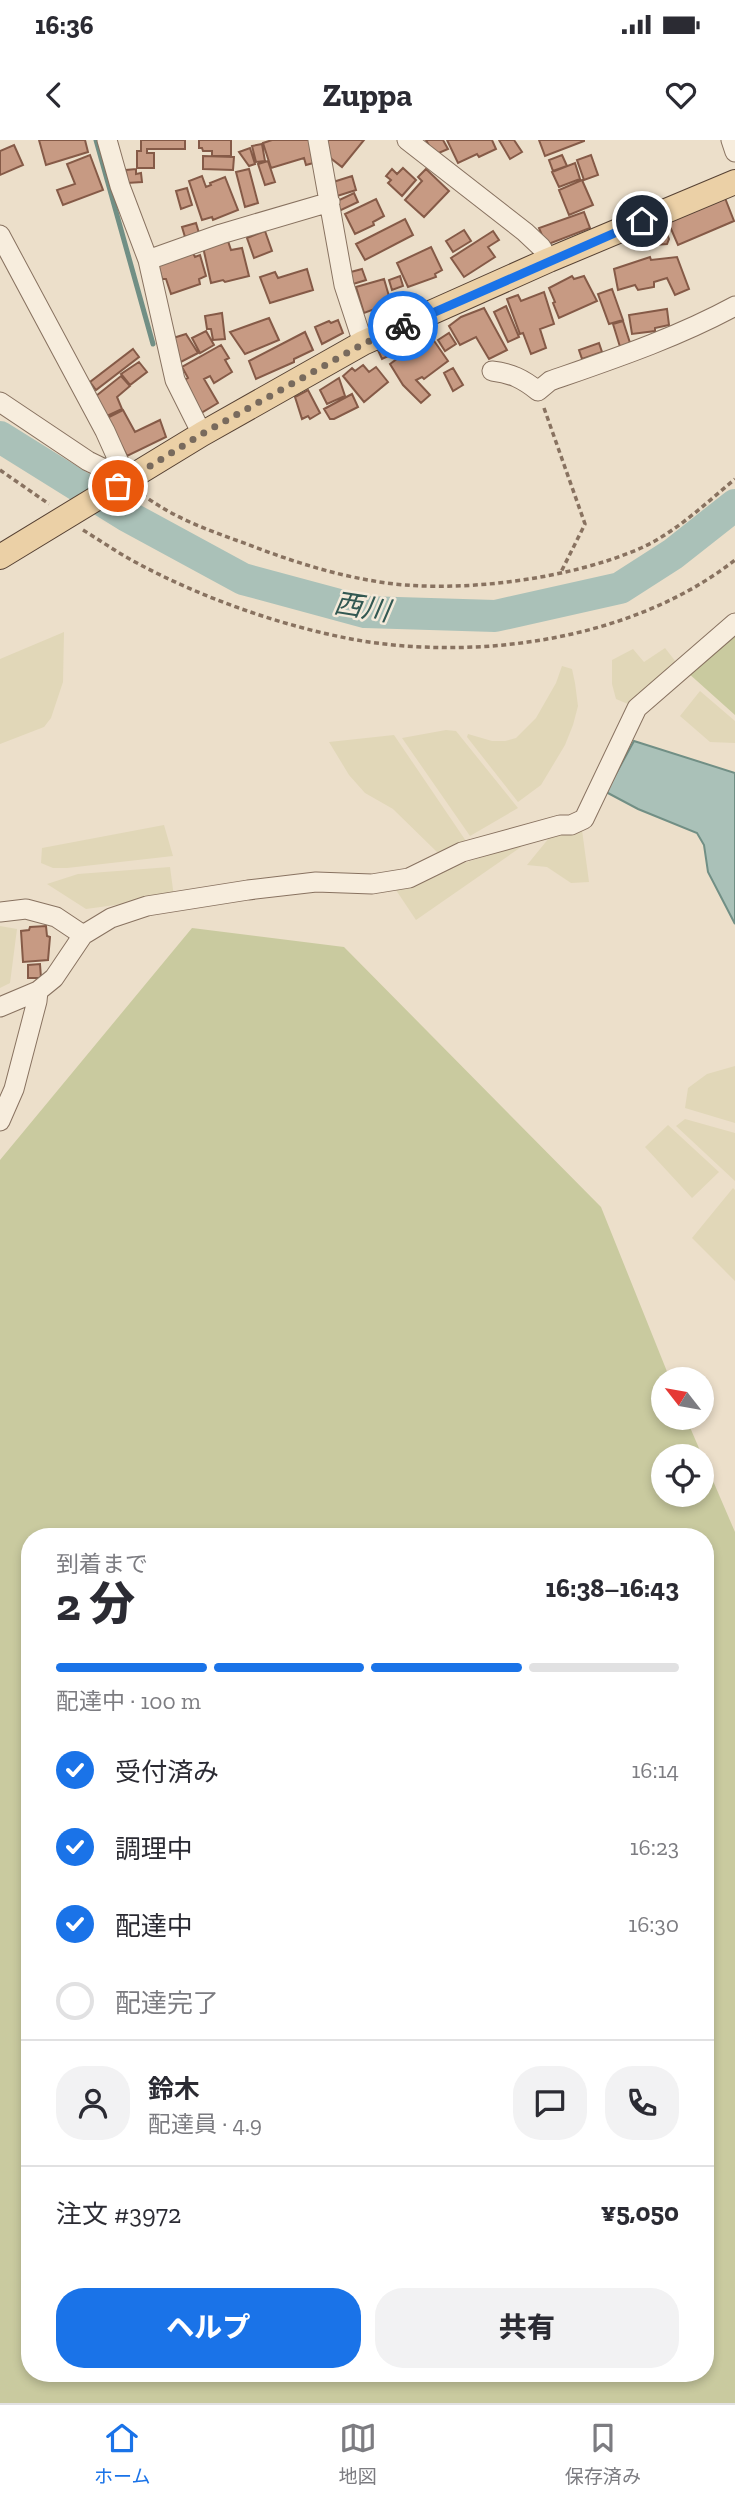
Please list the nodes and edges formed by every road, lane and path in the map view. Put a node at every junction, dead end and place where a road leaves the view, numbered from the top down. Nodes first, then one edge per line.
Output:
1 (107, 140) edge
2 (318, 140) edge
3 (407, 140) edge
4 (731, 140) edge
5 (735, 152) edge
6 (735, 183) edge
7 (330, 202) junction
8 (0, 235) edge
9 (148, 260) junction
10 (549, 260) junction
11 (735, 306) edge
12 (363, 344) junction
13 (492, 370) dead end
14 (538, 391) junction
15 (0, 402) edge
16 (202, 434) junction
17 (0, 470) edge
18 (735, 479) edge
19 (122, 483) junction
20 (66, 516) junction
21 (0, 557) edge
22 (735, 559) edge
23 (561, 572) junction
24 (735, 623) edge
25 (0, 912) edge
26 (83, 935) junction
27 (38, 991) junction
28 (0, 1007) edge
29 (0, 1121) edge

1 - 9 street
2 - 7 street
3 - 10 street
4 - 5 street
6 - 10 main road
7 - 9 street
7 - 12 street
8 - 19 street
9 - 16 street
10 - 12 main road
11 - 14 street
12 - 16 main road
13 - 14 street
14 - 23 path
15 - 19 street
16 - 19 main road
17 - 20 path
18 - 23 path
19 - 20 main road
19 - 23 path
20 - 21 main road
20 - 22 path
24 - 26 street
25 - 26 street
26 - 27 street
27 - 28 street
27 - 29 street

